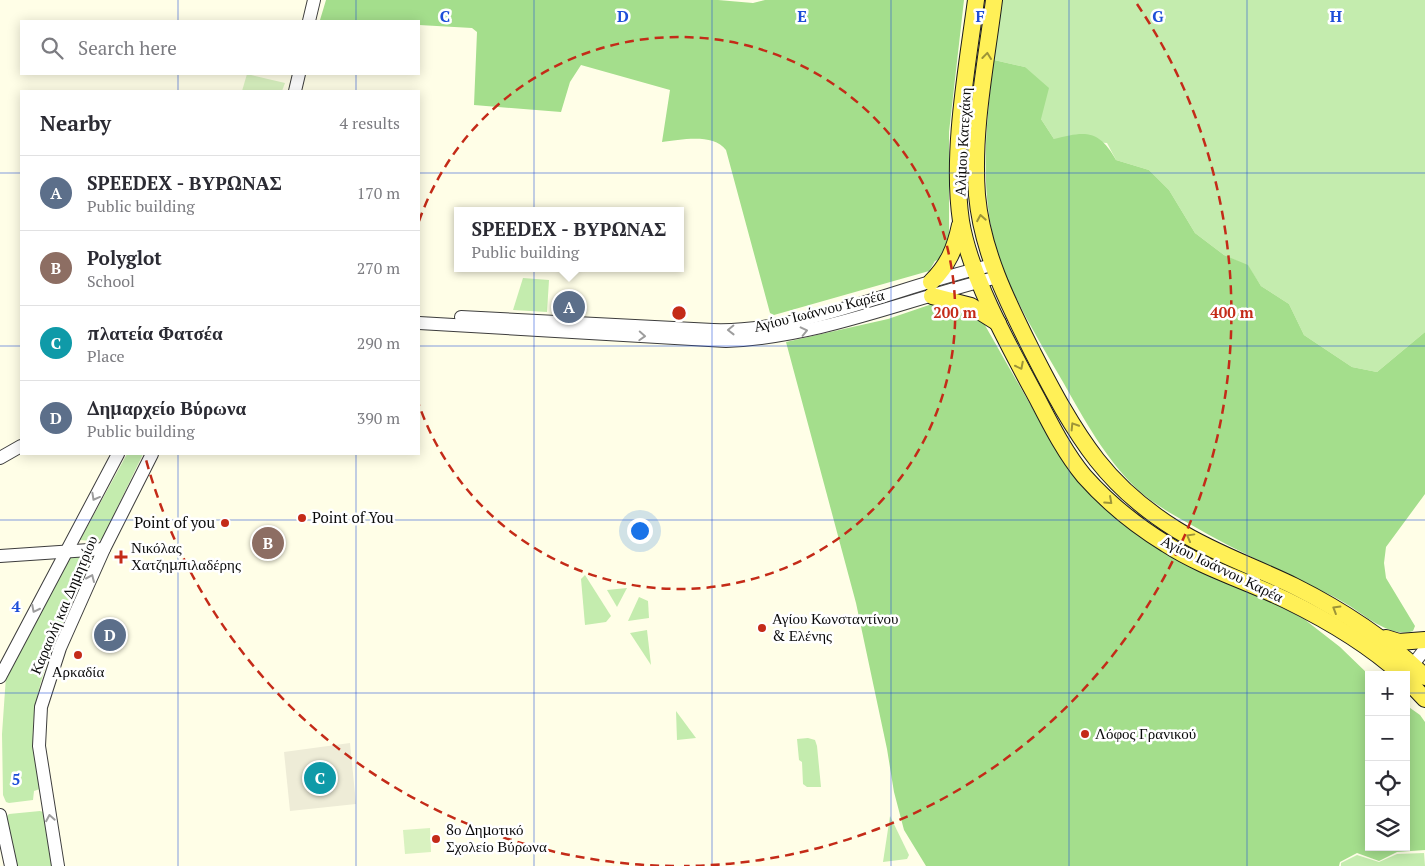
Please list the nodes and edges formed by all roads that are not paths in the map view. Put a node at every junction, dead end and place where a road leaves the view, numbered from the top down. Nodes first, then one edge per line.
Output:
1 (314, 0) edge
2 (976, 0) edge
3 (994, 0) edge
4 (309, 20) edge
5 (299, 75) edge
6 (295, 90) edge
7 (961, 220) junction
8 (995, 271) junction
9 (978, 275) junction
10 (931, 289) junction
11 (420, 314) edge
12 (420, 323) edge
13 (998, 323) junction
14 (20, 447) edge
15 (117, 455) edge
16 (151, 455) edge
17 (0, 458) edge
18 (104, 549) junction
19 (65, 550) junction
20 (0, 556) edge
21 (1377, 635) junction
22 (1425, 640) edge
23 (1425, 649) edge
24 (1414, 675) edge
25 (0, 677) edge
26 (1425, 699) edge
27 (0, 815) edge
28 (11, 866) edge
29 (58, 866) edge

1 - 4 street
2 - 7 main road, Αλίμου Κατεχάκη
8 -> 3 main road, Αλίμου Κατεχάκη
5 - 6 street
7 - 9 main road, Αλίμου Κατεχάκη
7 - 10 main road
8 - 9 street, Αγίου Ιωάννου Καρέα
21 -> 8 main road, Αγίου Ιωάννου Καρέα
9 - 10 street, Αγίου Ιωάννου Καρέα
9 - 13 main road, Αγίου Ιωάννου Καρέα
10 -> 11 street, Αγίου Ιωάννου Καρέα
12 -> 10 street, Αγίου Ιωάννου Καρέα
10 - 13 main road
13 -> 24 main road, Αγίου Ιωάννου Καρέα
14 - 17 street
15 -> 19 street, Καραολή και Δημητρίου
16 - 18 street, Καραολή και Δημητρίου
18 - 19 street
29 -> 18 street, Καραολή και Δημητρίου
19 - 20 street
19 -> 25 street, Καραολή και Δημητρίου
21 - 22 main road
21 - 24 main road, Αγίου Ιωάννου Καρέα
23 - 24 street
24 - 26 main road
27 - 28 street

